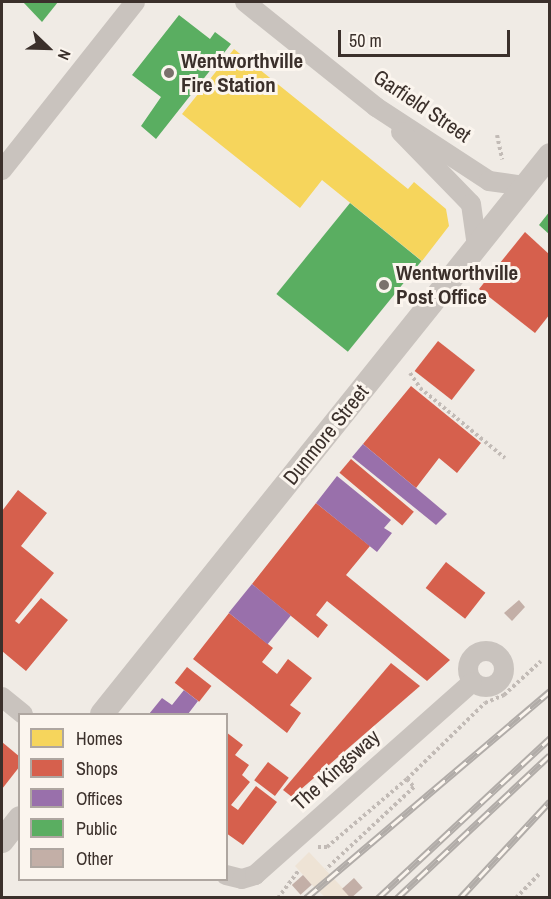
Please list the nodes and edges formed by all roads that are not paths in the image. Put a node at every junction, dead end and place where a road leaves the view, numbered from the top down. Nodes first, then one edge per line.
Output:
1 (135, 2) edge
2 (245, 2) edge
3 (376, 107) junction
4 (549, 155) edge
5 (2, 170) edge
6 (524, 186) junction
7 (477, 246) junction
8 (472, 682) dead end
9 (2, 698) edge
10 (21, 713) edge
11 (103, 713) edge
12 (18, 821) edge
13 (2, 841) edge
14 (228, 876) edge

1 - 5 street
2 - 3 street, Garfield Street
3 - 6 street, Garfield Street
3 - 7 street
4 - 6 street, Dunmore Street
6 - 7 street, Dunmore Street
7 - 11 street, Dunmore Street
8 - 14 street, The Kingsway
9 - 10 street
12 - 13 street

